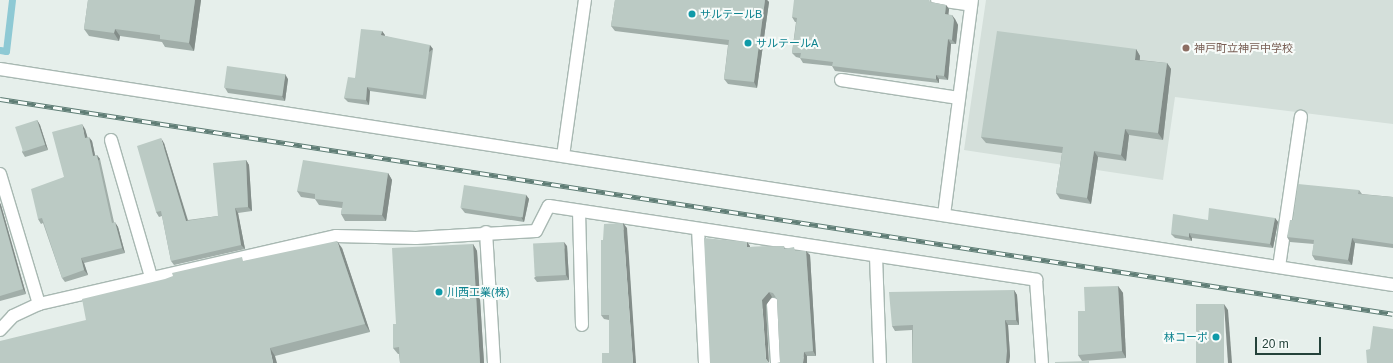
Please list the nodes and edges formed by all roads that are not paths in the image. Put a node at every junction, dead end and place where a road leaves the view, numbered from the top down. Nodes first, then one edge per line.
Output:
1 (585, 0) edge
2 (937, 0) edge
3 (971, 2) edge
4 (0, 69) edge
5 (841, 80) dead end
6 (959, 98) junction
7 (1300, 117) dead end
8 (111, 140) dead end
9 (563, 156) junction
10 (0, 174) edge
11 (580, 211) junction
12 (944, 214) junction
13 (698, 229) junction
14 (486, 232) junction
15 (876, 256) junction
16 (1279, 267) junction
17 (151, 277) junction
18 (1393, 285) edge
19 (39, 304) junction
20 (773, 304) edge
21 (582, 324) dead end
22 (0, 330) edge
23 (494, 363) edge
24 (705, 363) edge
25 (777, 363) edge
26 (880, 363) edge
27 (1042, 363) edge

1 - 9 street
2 - 3 street
3 - 6 street
4 - 9 street
5 - 6 street
6 - 12 street
7 - 16 street
8 - 17 street
9 - 12 street
10 - 19 street
11 - 13 street
11 - 14 street
11 - 21 street
12 - 16 street
13 - 15 street
13 - 24 street
14 - 17 street
14 - 23 street
15 - 26 street
15 - 27 street
16 - 18 street
17 - 19 street
19 - 22 street
20 - 25 street

